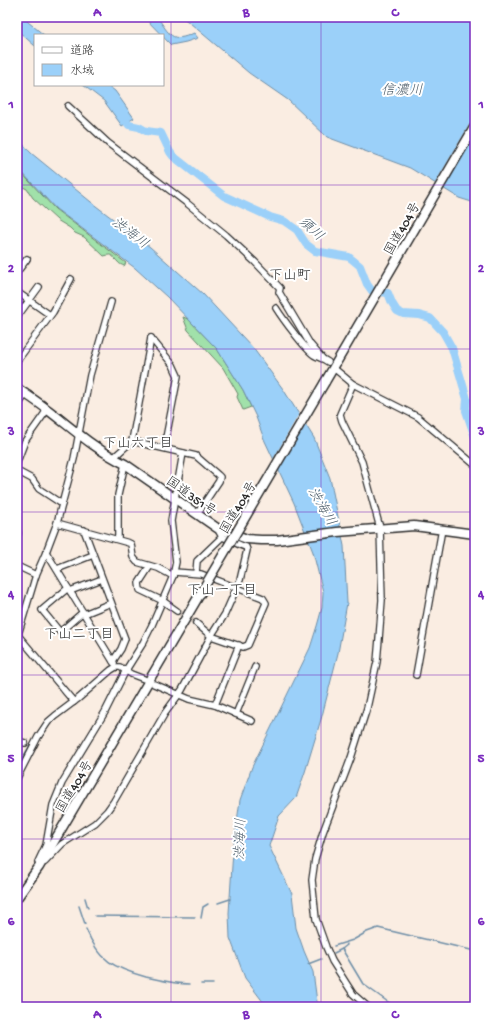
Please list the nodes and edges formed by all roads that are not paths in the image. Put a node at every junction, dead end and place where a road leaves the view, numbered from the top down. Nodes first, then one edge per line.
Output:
1 (68, 106) dead end
2 (475, 126) edge
3 (27, 259) dead end
4 (17, 272) edge
5 (71, 279) dead end
6 (38, 287) dead end
7 (17, 292) edge
8 (29, 300) junction
9 (111, 302) dead end
10 (276, 308) dead end
11 (50, 315) junction
12 (17, 317) edge
13 (322, 358) junction
14 (17, 361) edge
15 (328, 362) dead end
16 (336, 370) dead end
17 (353, 384) junction
18 (17, 388) edge
19 (26, 394) junction
20 (17, 406) edge
21 (48, 410) junction
22 (78, 435) junction
23 (132, 441) junction
24 (164, 448) junction
25 (182, 453) junction
26 (113, 458) junction
27 (17, 462) edge
28 (125, 464) junction
29 (475, 465) edge
30 (17, 471) edge
31 (174, 498) junction
32 (62, 504) junction
33 (197, 514) junction
34 (57, 524) junction
35 (217, 528) junction
36 (377, 528) junction
37 (442, 529) junction
38 (84, 530) junction
39 (475, 534) edge
40 (222, 537) junction
41 (118, 540) junction
42 (46, 552) junction
43 (93, 555) junction
44 (17, 566) edge
45 (150, 566) junction
46 (57, 569) junction
47 (196, 573) junction
48 (174, 574) junction
49 (36, 575) junction
50 (102, 579) junction
51 (238, 588) junction
52 (69, 589) junction
53 (164, 601) junction
54 (111, 603) junction
55 (177, 611) tunnel mouth
56 (84, 613) junction
57 (196, 623) tunnel mouth
58 (17, 635) edge
59 (211, 636) junction
60 (239, 645) junction
61 (114, 664) junction
62 (255, 666) dead end
63 (126, 670) junction
64 (416, 675) dead end
65 (144, 679) dead end
66 (154, 684) dead end
67 (179, 694) junction
68 (74, 702) junction
69 (215, 705) junction
70 (236, 714) junction
71 (252, 721) dead end
72 (17, 741) edge
73 (24, 744) dead end
74 (19, 769) edge
75 (17, 778) edge
76 (18, 897) edge
77 (368, 1007) edge

1 - 13 street
2 - 76 highway, 国道404号, bridge
3 - 4 street
5 - 11 street
6 - 8 street
7 - 8 street
8 - 11 street
8 - 12 street
9 - 22 street
10 - 13 street
11 - 14 street
13 - 15 street
16 - 17 street
17 - 29 street
17 - 36 street
18 - 19 highway, 国道351号
19 - 20 street
19 - 21 highway, 国道351号
21 - 22 highway, 国道351号
21 - 27 street
22 - 26 highway, 国道351号
22 - 32 street
23 - 24 street
23 - 24 street
23 - 26 street
24 - 25 street
25 - 31 street
25 - 33 street
26 - 28 highway, 国道351号
28 - 31 highway, 国道351号
28 - 41 street
30 - 32 street
31 - 33 highway, 国道351号
31 - 48 street
32 - 34 street
33 - 35 highway, 国道351号
34 - 38 street
34 - 42 street
35 - 36 highway, 国道351号
35 - 40 street
36 - 37 highway, 国道351号
36 - 77 street
37 - 39 highway, 国道351号
37 - 64 street
38 - 41 street
38 - 43 street
40 - 47 street
40 - 51 street
41 - 45 street
42 - 46 street
42 - 49 street
43 - 46 street
43 - 50 street
44 - 49 street
45 - 48 street
45 - 53 street
46 - 52 street
47 - 48 street
47 - 51 street
48 - 53 street
49 - 58 street
50 - 52 street
50 - 54 street
51 - 59 street
51 - 60 street
52 - 56 street
52 - 56 street
53 - 55 street
53 - 63 street
54 - 56 street
54 - 61 street
56 - 61 street
57 - 59 street
58 - 68 street
59 - 60 street
59 - 67 street
60 - 69 street
61 - 63 street
61 - 68 street
62 - 70 street
63 - 65 street
63 - 76 street
66 - 67 street
67 - 69 street
67 - 76 street
68 - 74 street
69 - 70 street
70 - 71 street
72 - 73 street
74 - 75 street

